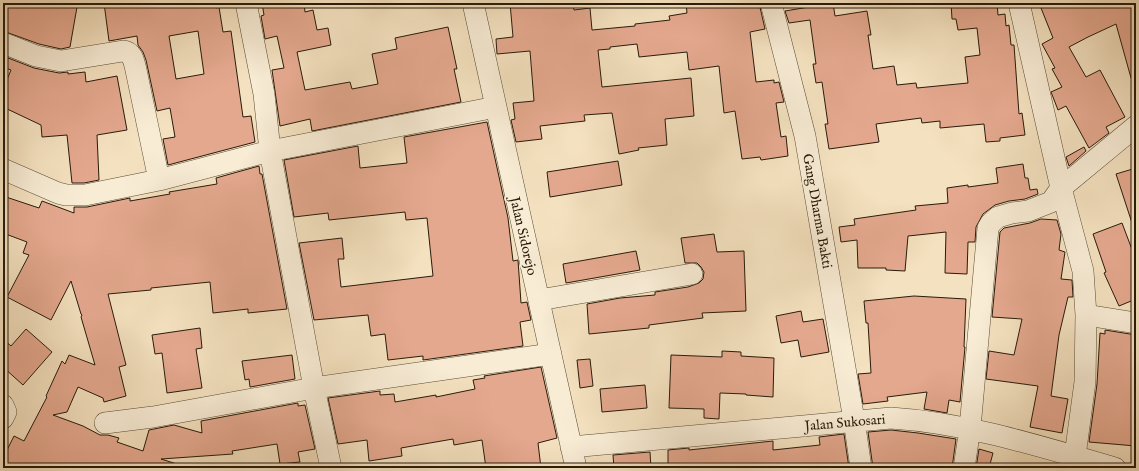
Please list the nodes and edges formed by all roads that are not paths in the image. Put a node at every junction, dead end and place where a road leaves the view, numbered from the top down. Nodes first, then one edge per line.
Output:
1 (246, 3) edge
2 (473, 3) edge
3 (771, 3) edge
4 (1019, 3) edge
5 (3, 44) edge
6 (496, 107) junction
7 (1136, 126) edge
8 (270, 151) junction
9 (3, 169) edge
10 (159, 180) junction
11 (1061, 188) junction
12 (692, 274) dead end
13 (539, 300) junction
14 (1086, 315) junction
15 (1136, 323) edge
16 (550, 354) junction
17 (314, 388) junction
18 (3, 405) edge
19 (3, 418) edge
20 (854, 420) junction
21 (104, 423) dead end
22 (970, 428) junction
23 (571, 447) junction
24 (1075, 456) junction
25 (331, 468) edge
26 (576, 468) edge
27 (861, 468) edge
28 (964, 468) edge
29 (1115, 468) edge

1 - 8 street
2 - 6 street, Jalan Sidorejo
3 - 20 street, Gang Dharma Bakti
4 - 11 street
5 - 10 street
6 - 8 street
6 - 13 street, Jalan Sidorejo
7 - 11 street
8 - 10 street
8 - 17 street
9 - 10 street
11 - 14 street
11 - 22 street
12 - 13 street
13 - 16 street, Jalan Sidorejo
14 - 15 street
14 - 24 street
16 - 17 street
16 - 23 street, Jalan Sidorejo
17 - 21 street
17 - 25 street
18 - 19 street
20 - 22 street, Jalan Sukosari
20 - 23 street, Jalan Sukosari
20 - 27 street, Gang Dharma Bakti
22 - 24 street, Jalan Sukosari
22 - 28 street
23 - 26 street, Jalan Sidorejo
24 - 29 street, Jalan Sukosari

